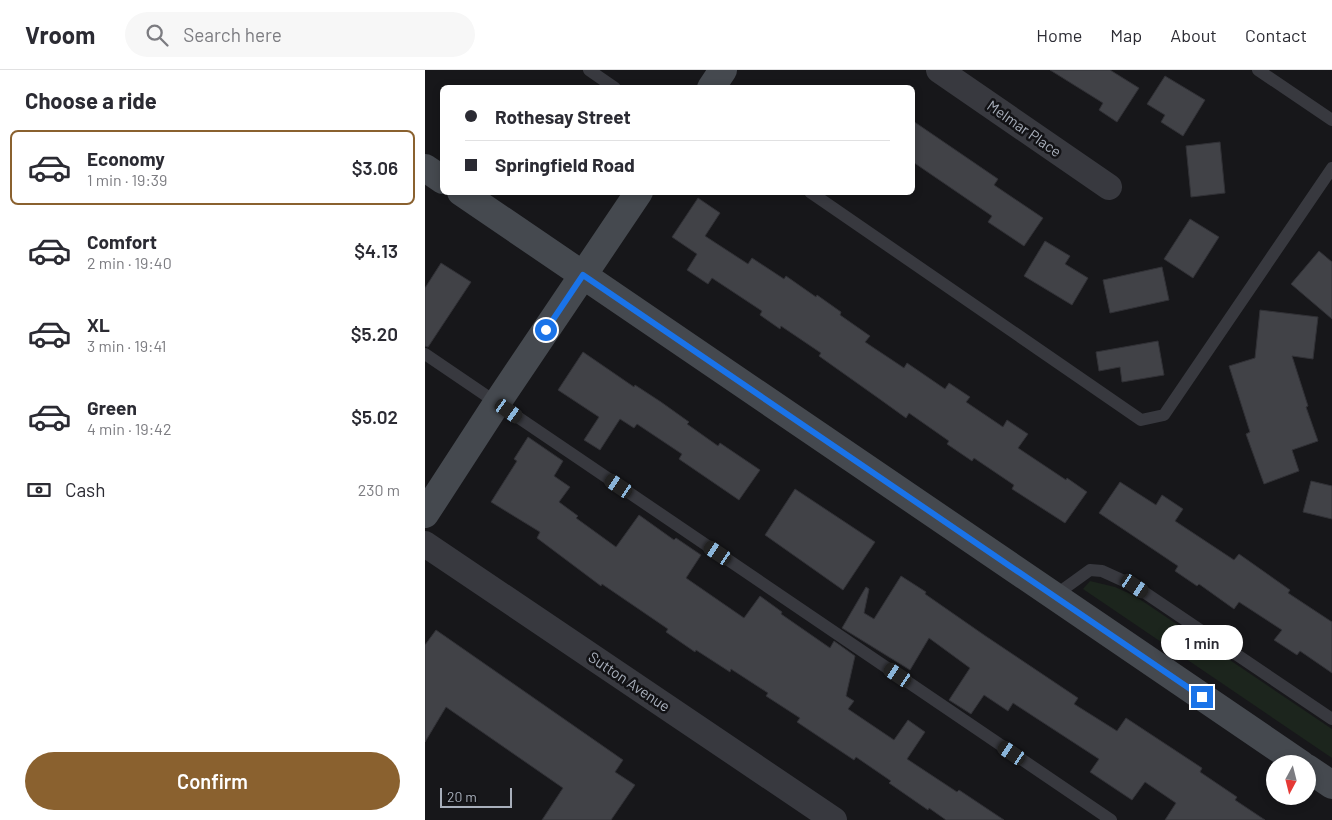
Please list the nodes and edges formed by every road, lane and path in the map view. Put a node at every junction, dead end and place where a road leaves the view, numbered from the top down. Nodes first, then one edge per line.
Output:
1 (589, 70) edge
2 (723, 70) edge
3 (939, 70) edge
4 (1258, 70) edge
5 (611, 85) edge
6 (713, 85) edge
7 (1332, 120) edge
8 (425, 168) edge
9 (1332, 168) edge
10 (440, 178) edge
11 (1109, 187) dead end
12 (465, 195) edge
13 (637, 195) edge
14 (814, 195) edge
15 (583, 275) junction
16 (425, 354) edge
17 (497, 402) junction
18 (425, 514) edge
19 (425, 544) edge
20 (1054, 596) junction
21 (1332, 719) edge
22 (1288, 755) edge
23 (1316, 774) edge
24 (1332, 785) edge
25 (834, 820) edge
26 (1111, 820) edge

1 - 5 lane
2 - 6 street
3 - 11 street, Melmar Place
4 - 7 lane
8 - 10 street
9 - 14 lane
12 - 15 street
13 - 15 street
15 - 17 street
15 - 20 street
16 - 17 lane
17 - 18 street
17 - 26 lane
19 - 25 street, Sutton Avenue
20 - 21 lane
20 - 22 street
23 - 24 street

